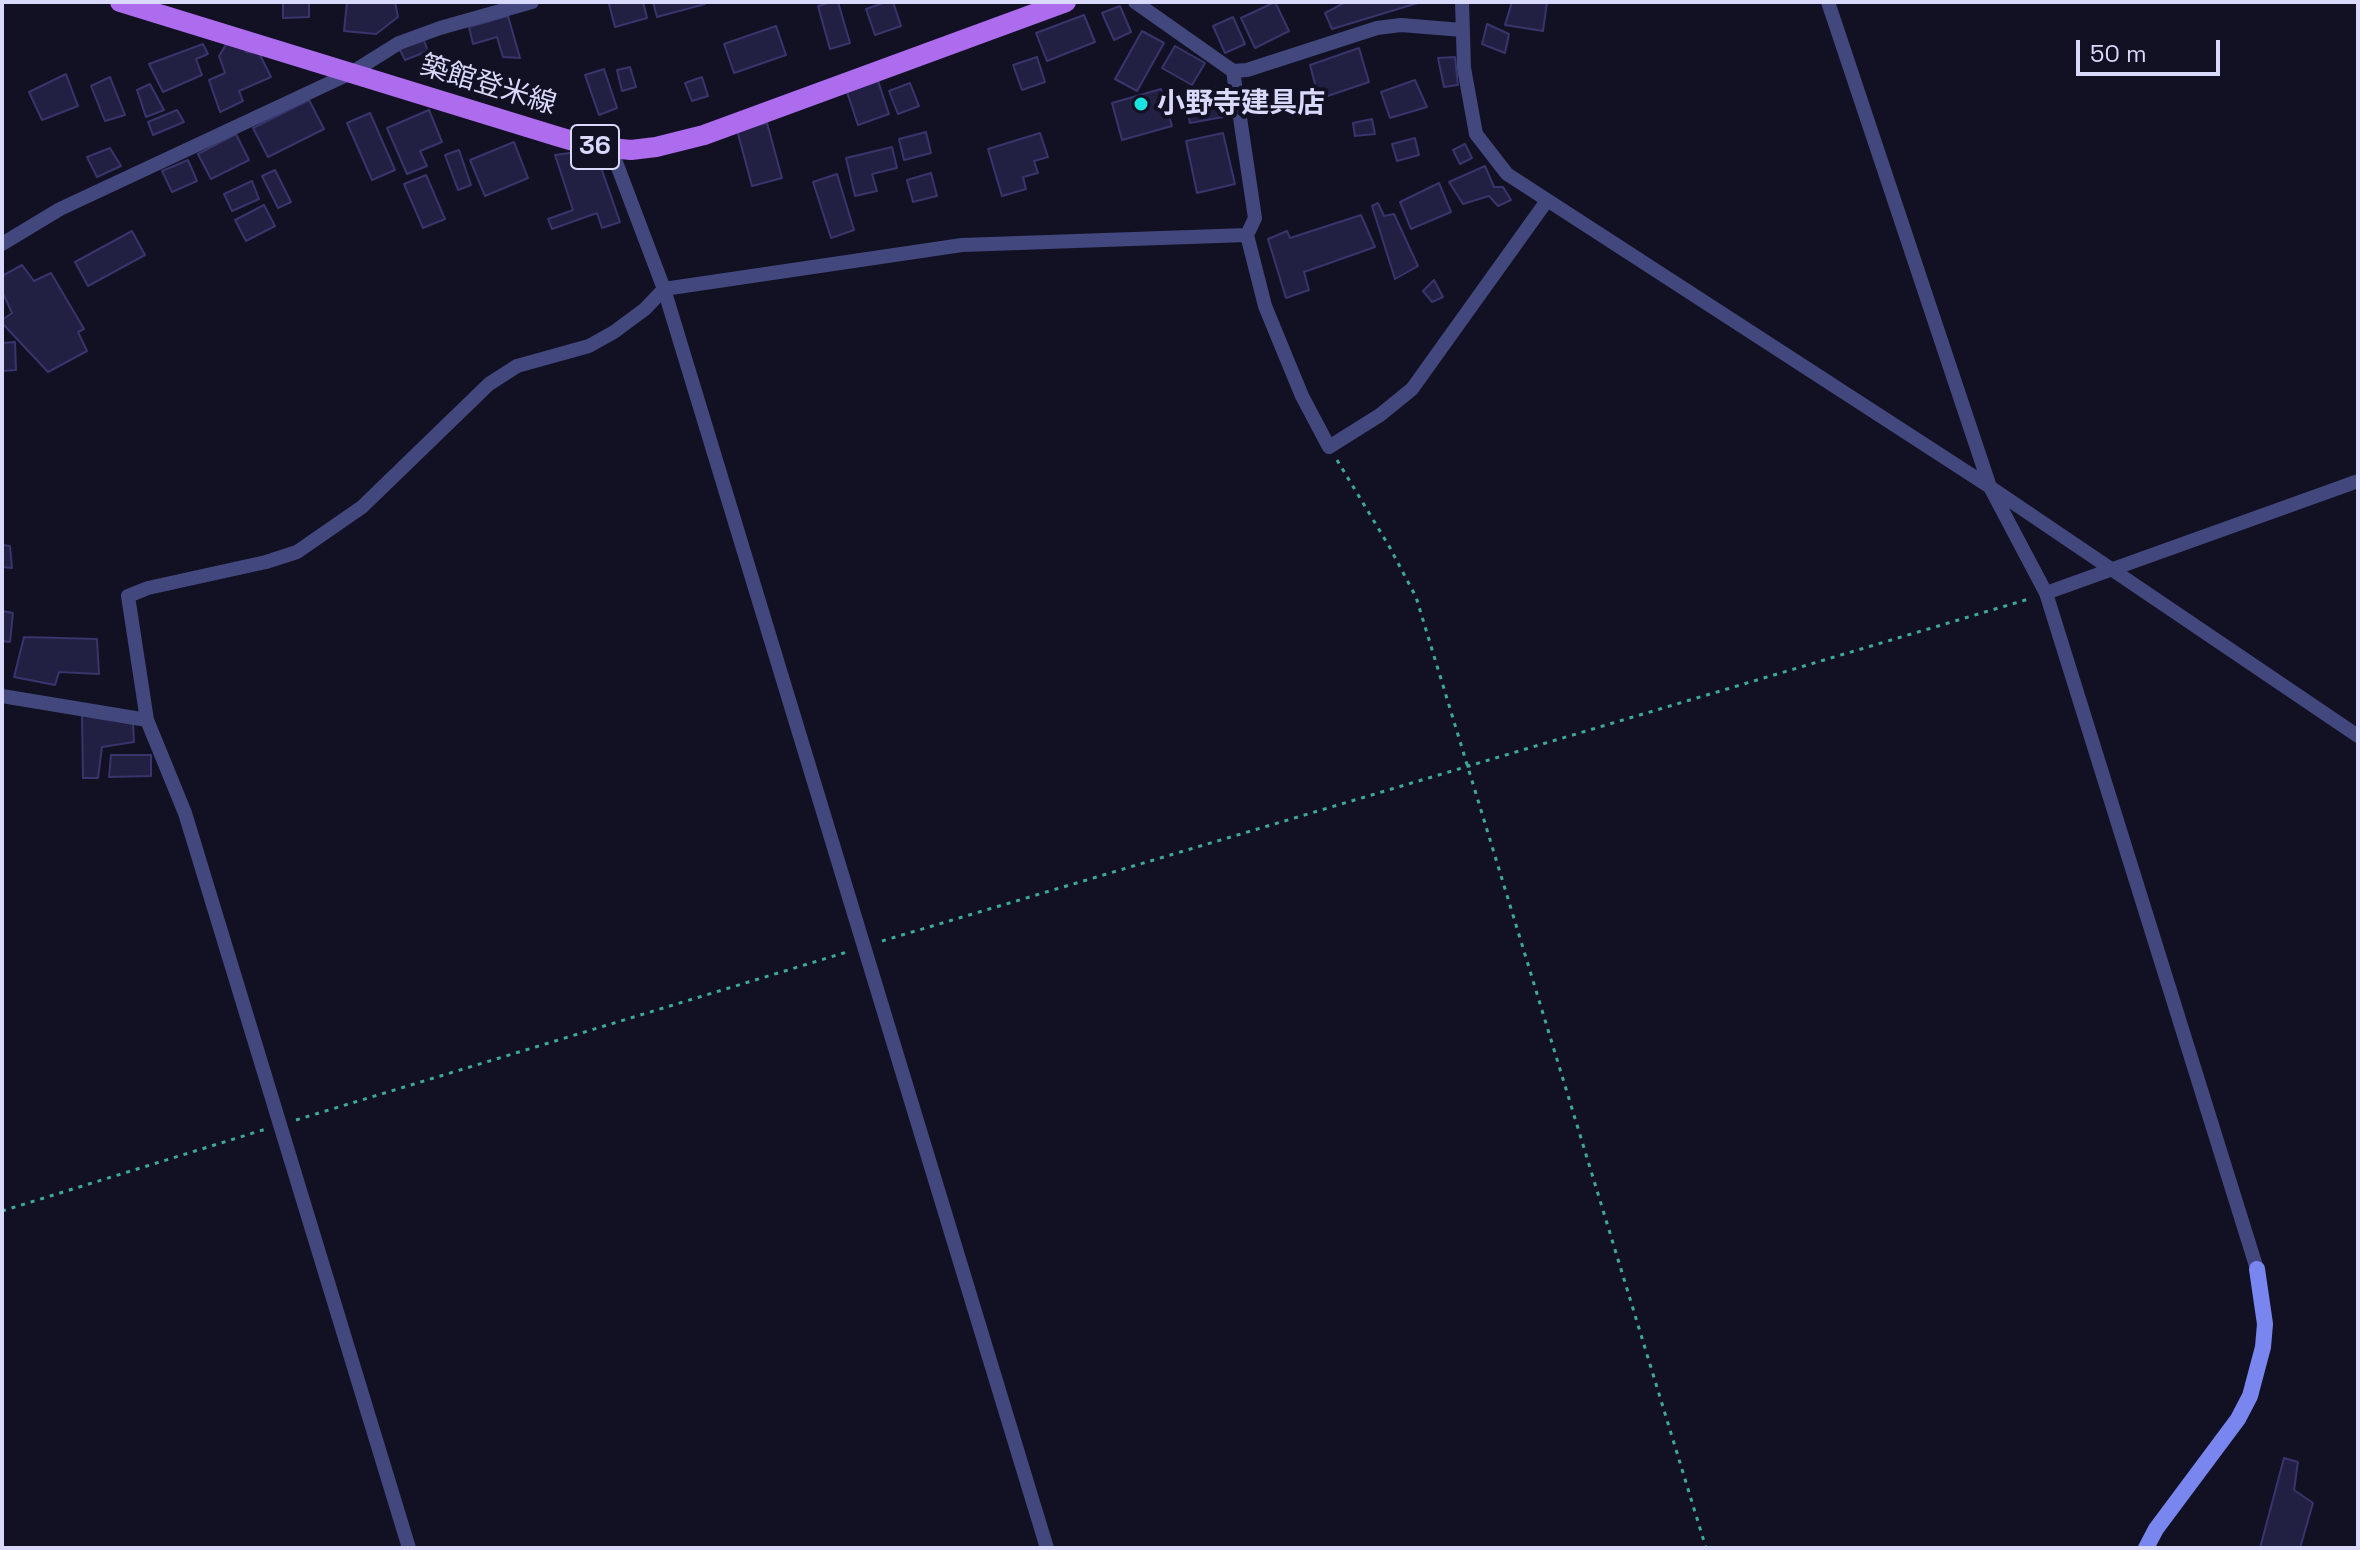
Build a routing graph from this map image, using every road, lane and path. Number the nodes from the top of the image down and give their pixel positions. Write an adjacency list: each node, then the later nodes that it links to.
1 (120, 2): 9 (main road, 築館登米線 / 36)
2 (532, 2): 9 (street)
3 (1066, 2): 10 (main road, 築館登米線 / 36)
4 (1135, 2): 8 (street)
5 (1462, 2): 7 (street)
6 (1828, 2): 17 (street)
7 (1462, 30): 8 (street); 11 (street)
8 (1233, 71): 12 (street)
9 (351, 73): 10 (main road, 築館登米線 / 36); 13 (street)
10 (611, 149): 14 (street)
11 (1546, 202): 15 (street); 17 (street)
12 (1247, 235): 14 (street); 15 (street)
13 (2, 244)
14 (664, 289): 21 (street); 24 (street)
15 (1329, 447): 23 (path)
16 (2358, 481): 18 (street)
17 (1990, 487): 18 (street); 19 (street)
18 (2114, 569): 19 (street); 22 (street)
19 (2046, 593): 23 (path); 27 (street)
20 (2, 696): 21 (street)
21 (147, 720): 25 (street)
22 (2358, 736)
23 (1467, 768): 24 (path); 30 (path)
24 (864, 947): 25 (path); 29 (street)
25 (282, 1124): 26 (path); 28 (street)
26 (2, 1211)
27 (2257, 1269): 31 (street)
28 (409, 1548)
29 (1047, 1548)
30 (1706, 1548)
31 (2146, 1548)

